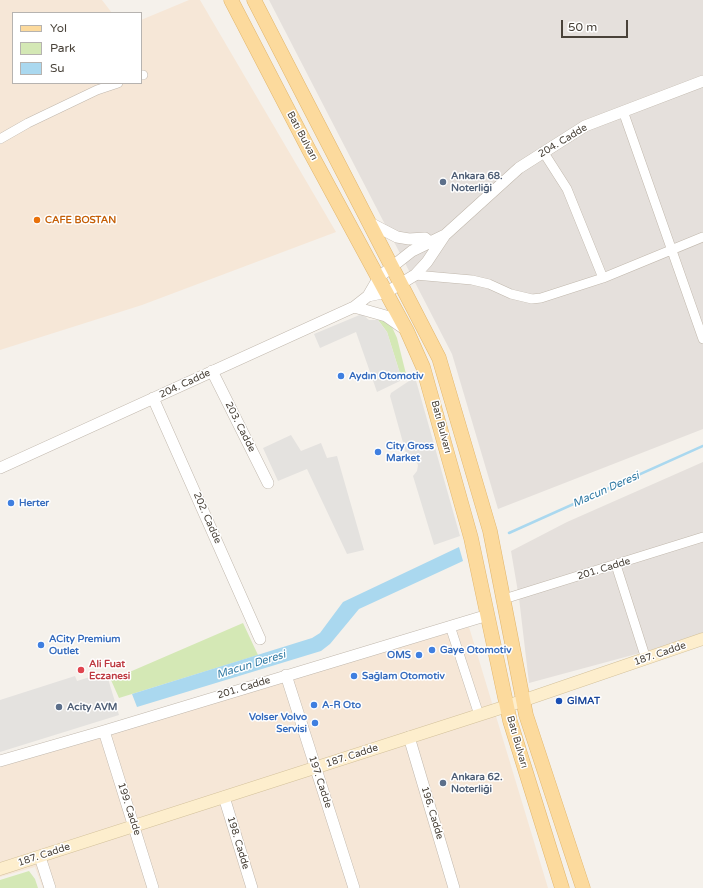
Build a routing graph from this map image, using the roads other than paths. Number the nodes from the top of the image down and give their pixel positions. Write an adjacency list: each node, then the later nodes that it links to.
1 (231, 0): 15 (main road, Batı Bulvarı)
2 (254, 0): 8 (main road, Batı Bulvarı)
3 (703, 81): 5 (street, 204. Cadde)
4 (115, 84): 6 (street)
5 (623, 111): 7 (street, 204. Cadde); 12 (street)
6 (0, 139)
7 (544, 152): 9 (street, 204. Cadde); 16 (street)
8 (370, 223): 11 (street); 13 (main road, Batı Bulvarı)
9 (445, 235): 11 (street, 204. Cadde); 14 (street, 204. Cadde)
10 (703, 237): 12 (street)
11 (430, 242): 13 (street, 204. Cadde)
12 (671, 249): 16 (street); 22 (street)
13 (393, 266): 15 (street, 204. Cadde); 17 (main road, Batı Bulvarı)
14 (415, 275): 16 (street); 17 (street, 204. Cadde)
15 (379, 278): 18 (main road, Batı Bulvarı); 19 (street, 204. Cadde)
16 (603, 278)
17 (402, 283): 18 (street, 204. Cadde); 29 (main road, Batı Bulvarı)
18 (387, 292): 19 (street, 204. Cadde); 21 (main road, Batı Bulvarı)
19 (368, 296): 20 (street, 204. Cadde)
20 (354, 307): 21 (street); 23 (street, 204. Cadde)
21 (407, 331): 30 (main road, Batı Bulvarı)
22 (702, 336)
23 (212, 371): 24 (street, 204. Cadde); 26 (street, 203. Cadde)
24 (154, 398): 25 (street, 204. Cadde); 32 (street, 202. Cadde)
25 (0, 468)
26 (268, 483)
27 (703, 537): 28 (street, 201. Cadde)
28 (616, 565): 29 (street, 201. Cadde); 34 (street)
29 (504, 599): 36 (main road, Batı Bulvarı)
30 (488, 615): 31 (street, 201. Cadde); 37 (main road, Batı Bulvarı)
31 (450, 626): 35 (street, 201. Cadde); 38 (street)
32 (260, 639)
33 (703, 639): 34 (main road, 187. Cadde)
34 (646, 658): 36 (main road, 187. Cadde)
35 (286, 675): 39 (street, 201. Cadde); 42 (street, 197. Cadde)
36 (523, 700): 37 (main road, 187. Cadde); 53 (main road, Batı Bulvarı)
37 (507, 706): 38 (main road, 187. Cadde); 52 (main road, Batı Bulvarı)
38 (479, 715): 40 (main road, 187. Cadde)
39 (104, 731): 41 (street, 201. Cadde); 44 (street, 199. Cadde)
40 (409, 737): 42 (main road, 187. Cadde); 51 (street, 196. Cadde)
41 (0, 761)
42 (315, 768): 43 (main road, 187. Cadde); 50 (street, 197. Cadde)
43 (224, 797): 44 (main road, 187. Cadde); 49 (street, 198. Cadde)
44 (135, 826): 45 (main road, 187. Cadde); 48 (street, 199. Cadde)
45 (40, 857): 46 (main road, 187. Cadde); 47 (street)
46 (0, 869)
47 (50, 888)
48 (153, 888)
49 (252, 888)
50 (354, 888)
51 (454, 888)
52 (562, 888)
53 (583, 888)

